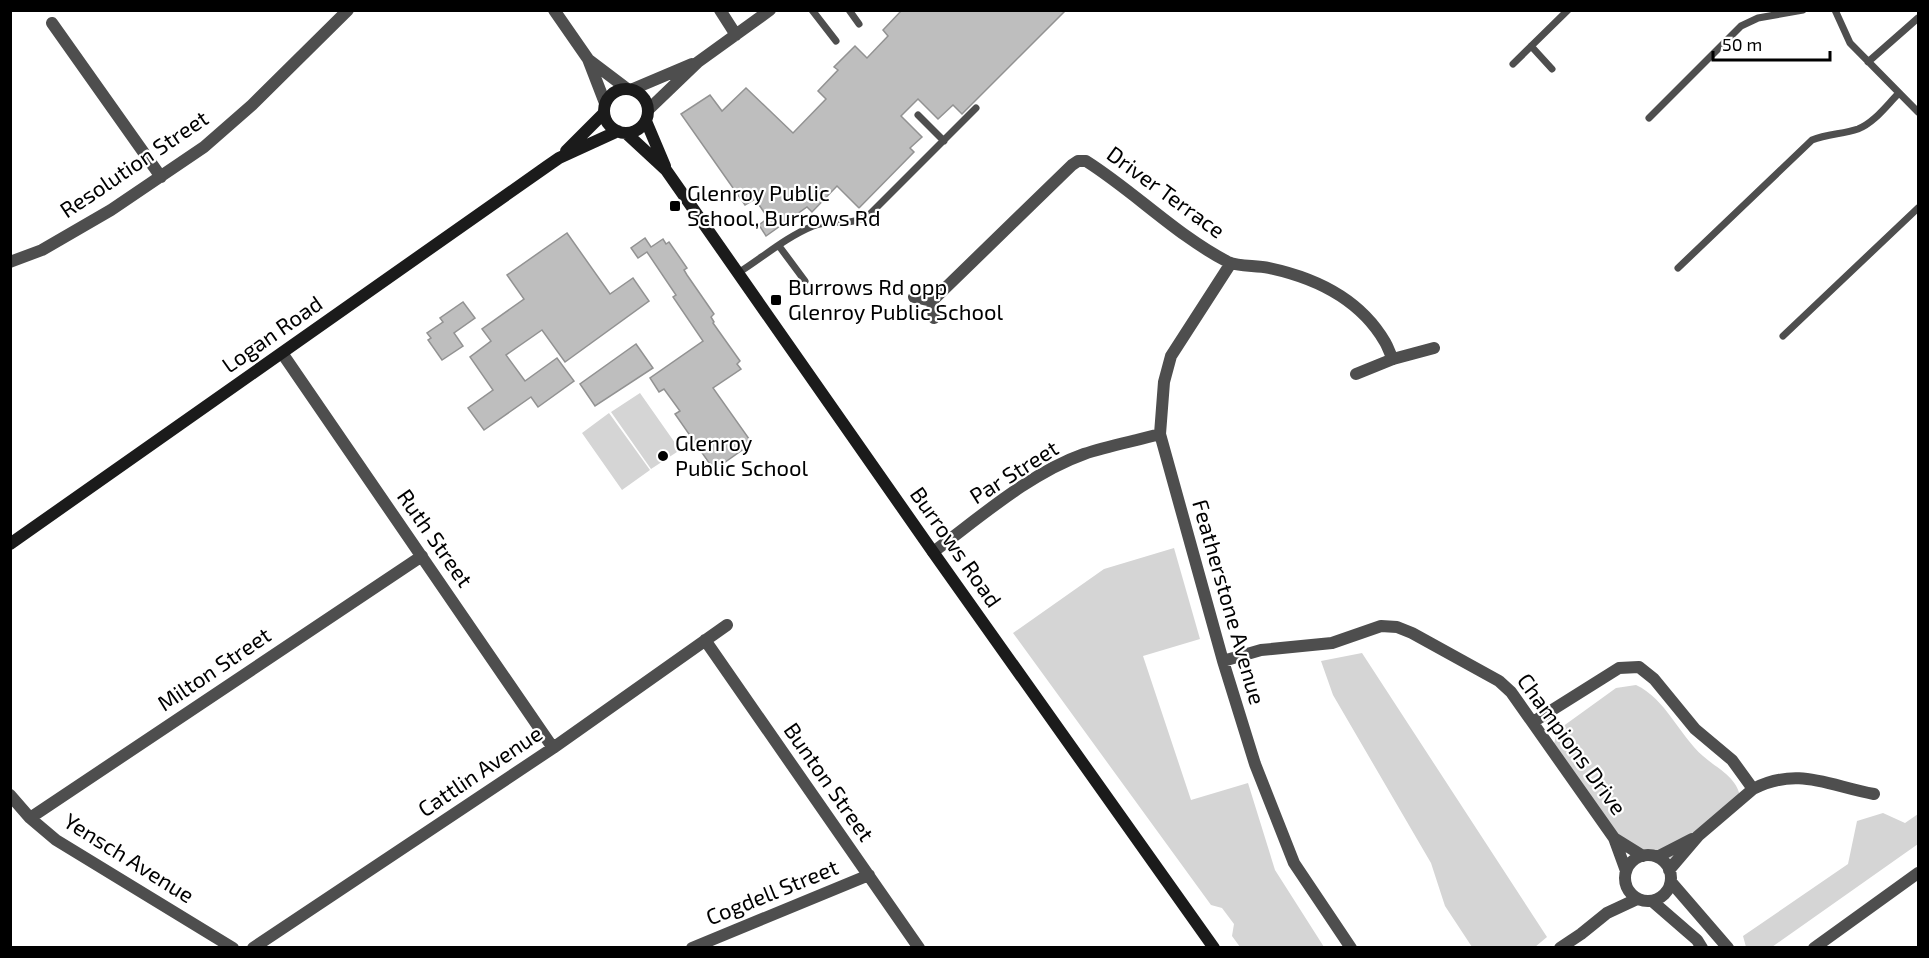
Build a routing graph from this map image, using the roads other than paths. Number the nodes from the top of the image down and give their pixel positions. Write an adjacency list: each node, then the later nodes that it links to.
1 (348, 10): 33 (street, Resolution Street)
2 (554, 10): 16 (street)
3 (720, 10): 13 (street)
4 (770, 10): 13 (street)
5 (812, 10): 14 (lane)
6 (849, 10): 12 (lane)
7 (1568, 10): 15 (lane)
8 (1803, 10): 28 (lane)
9 (1835, 10): 18 (lane)
10 (1918, 18): 18 (lane)
11 (52, 23): 33 (street)
12 (859, 24)
13 (736, 35): 17 (street)
14 (836, 40)
15 (1531, 46): 19 (lane); 20 (lane)
16 (588, 59): 21 (street); 23 (street)
17 (698, 62): 21 (street); 26 (street)
18 (1868, 62): 22 (lane)
19 (1513, 64)
20 (1552, 69)
21 (629, 89): 23 (main road); 26 (main road)
22 (1898, 94): 25 (lane); 38 (lane)
23 (605, 108): 29 (main road); 31 (main road, Logan Road)
24 (976, 108): 30 (lane)
25 (1918, 112)
26 (647, 115): 29 (main road); 32 (main road, Burrows Road)
27 (918, 115): 30 (lane)
28 (1649, 118)
29 (622, 132): 31 (main road, Logan Road); 32 (main road, Burrows Road)
30 (944, 141): 35 (lane)
31 (559, 158): 46 (main road, Logan Road)
32 (666, 170): 39 (main road, Burrows Road)
33 (161, 177): 36 (street, Resolution Street)
34 (1918, 208): 44 (lane)
35 (779, 246): 39 (lane); 40 (lane)
36 (10, 262)
37 (1231, 263): 42 (street, Driver Terrace); 47 (street, Driver Terrace); 49 (street, Featherstone Avenue)
38 (1678, 268)
39 (738, 273): 51 (main road, Burrows Road)
40 (805, 281)
41 (914, 297): 42 (street)
42 (932, 301): 43 (street)
43 (934, 318)
44 (1783, 336)
45 (1434, 348): 47 (street)
46 (282, 353): 50 (main road, Logan Road); 52 (street, Ruth Street)
47 (1393, 359): 48 (street)
48 (1356, 374)
49 (1160, 434): 51 (street, Par Street); 55 (street, Featherstone Avenue)
50 (10, 544)
51 (933, 552): 77 (main road, Burrows Road)
52 (422, 556): 57 (street, Ruth Street); 61 (street, Milton Street)
53 (727, 625): 54 (street, Cattlin Avenue)
54 (705, 640): 57 (street, Cattlin Avenue); 67 (street, Bunton Street)
55 (1223, 661): 56 (street, Champions Drive); 78 (street, Featherstone Avenue)
56 (1533, 722): 58 (street); 63 (street, Champions Drive)
57 (554, 748): 74 (street, Cattlin Avenue)
58 (1753, 789): 59 (street); 62 (street)
59 (1874, 794)
60 (10, 795): 61 (street, Yensch Avenue)
61 (30, 818): 73 (street, Yensch Avenue)
62 (1698, 836): 65 (street); 68 (street)
63 (1614, 838): 64 (street, Champions Drive); 69 (street, Champions Drive)
64 (1643, 856): 65 (street); 69 (street)
65 (1657, 857): 68 (street)
66 (1918, 873): 82 (street)
67 (869, 875): 75 (street, Cogdell Street); 76 (street, Bunton Street)
68 (1670, 876): 71 (street); 81 (street)
69 (1626, 877): 70 (street); 72 (street)
70 (1637, 898): 71 (street); 72 (street)
71 (1652, 901): 80 (street)
72 (1607, 913): 79 (street)
73 (233, 948)
74 (253, 948)
75 (692, 948)
76 (919, 948)
77 (1214, 948)
78 (1351, 948)
79 (1560, 948)
80 (1702, 948)
81 (1728, 948)
82 (1814, 948)

